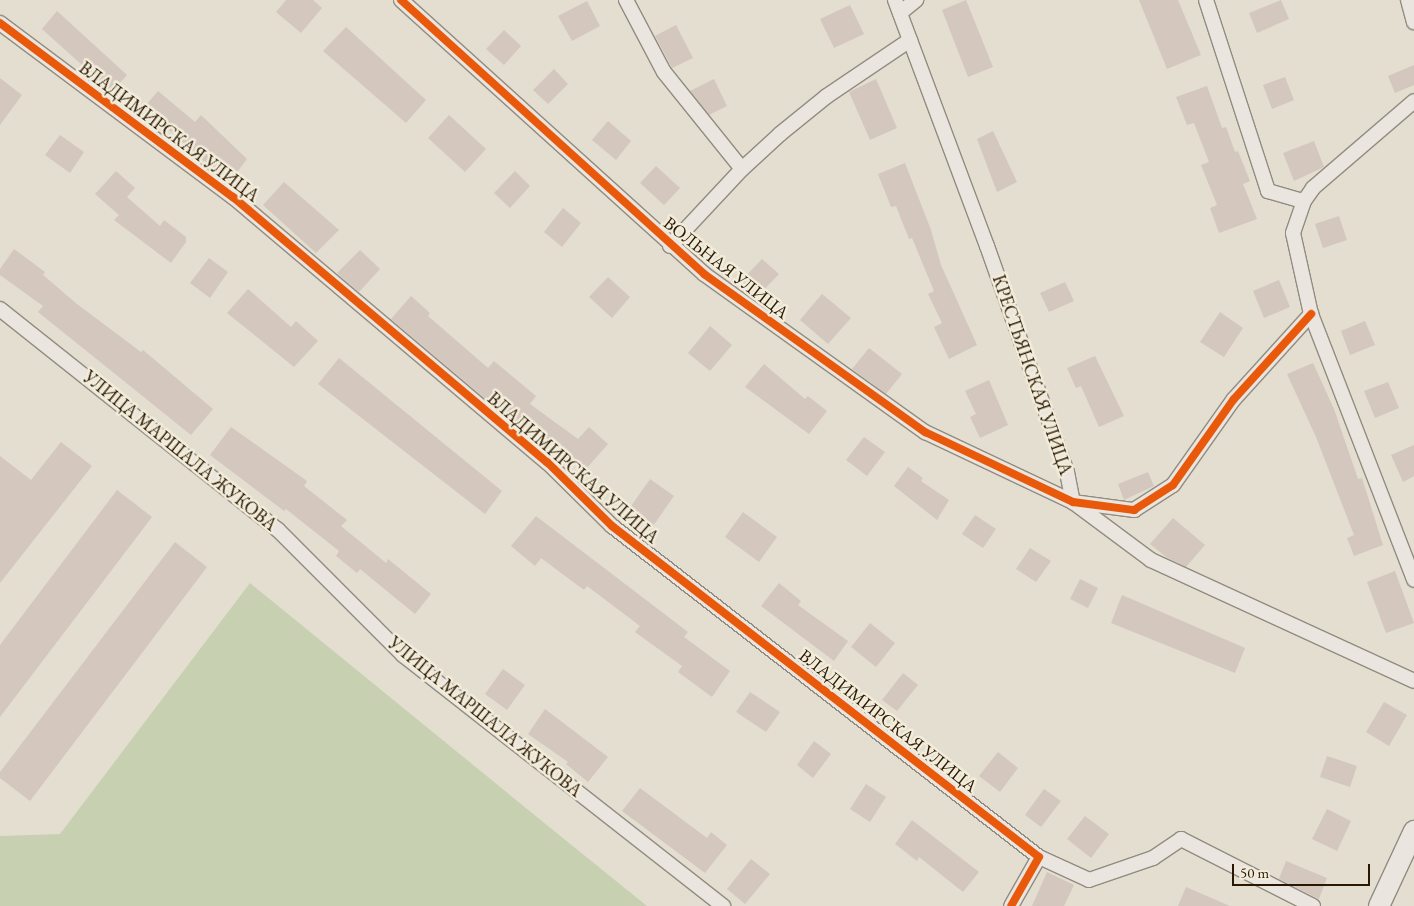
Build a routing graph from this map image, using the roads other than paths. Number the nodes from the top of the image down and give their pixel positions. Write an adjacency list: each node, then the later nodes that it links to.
1 (401, 0): 13 (street, ВОЛЬНАЯ УЛИЦА)
2 (626, 0): 11 (street)
3 (916, 0): 6 (street)
4 (1206, 0): 12 (street)
5 (1408, 0): 7 (street)
6 (897, 6): 9 (street, КРЕСТЬЯНСКАЯ УЛИЦА)
7 (1414, 20)
8 (0, 23): 20 (street, ВЛАДИМИРСКАЯ УЛИЦА)
9 (910, 40): 11 (street); 16 (street, КРЕСТЬЯНСКАЯ УЛИЦА)
10 (1414, 101): 12 (street)
11 (742, 169): 13 (street)
12 (1304, 201): 15 (street)
13 (670, 246): 16 (street, ВОЛЬНАЯ УЛИЦА)
14 (0, 309): 21 (street, УЛИЦА МАРШАЛА ЖУКОВА)
15 (1311, 314): 16 (street); 17 (street)
16 (1074, 502): 18 (street)
17 (1414, 580)
18 (1414, 681)
19 (1414, 831): 24 (street)
20 (1039, 857): 22 (street); 23 (street, ВЛАДИМИРСКАЯ УЛИЦА)
21 (723, 906)
22 (1011, 906)
23 (1313, 906)
24 (1379, 906)

